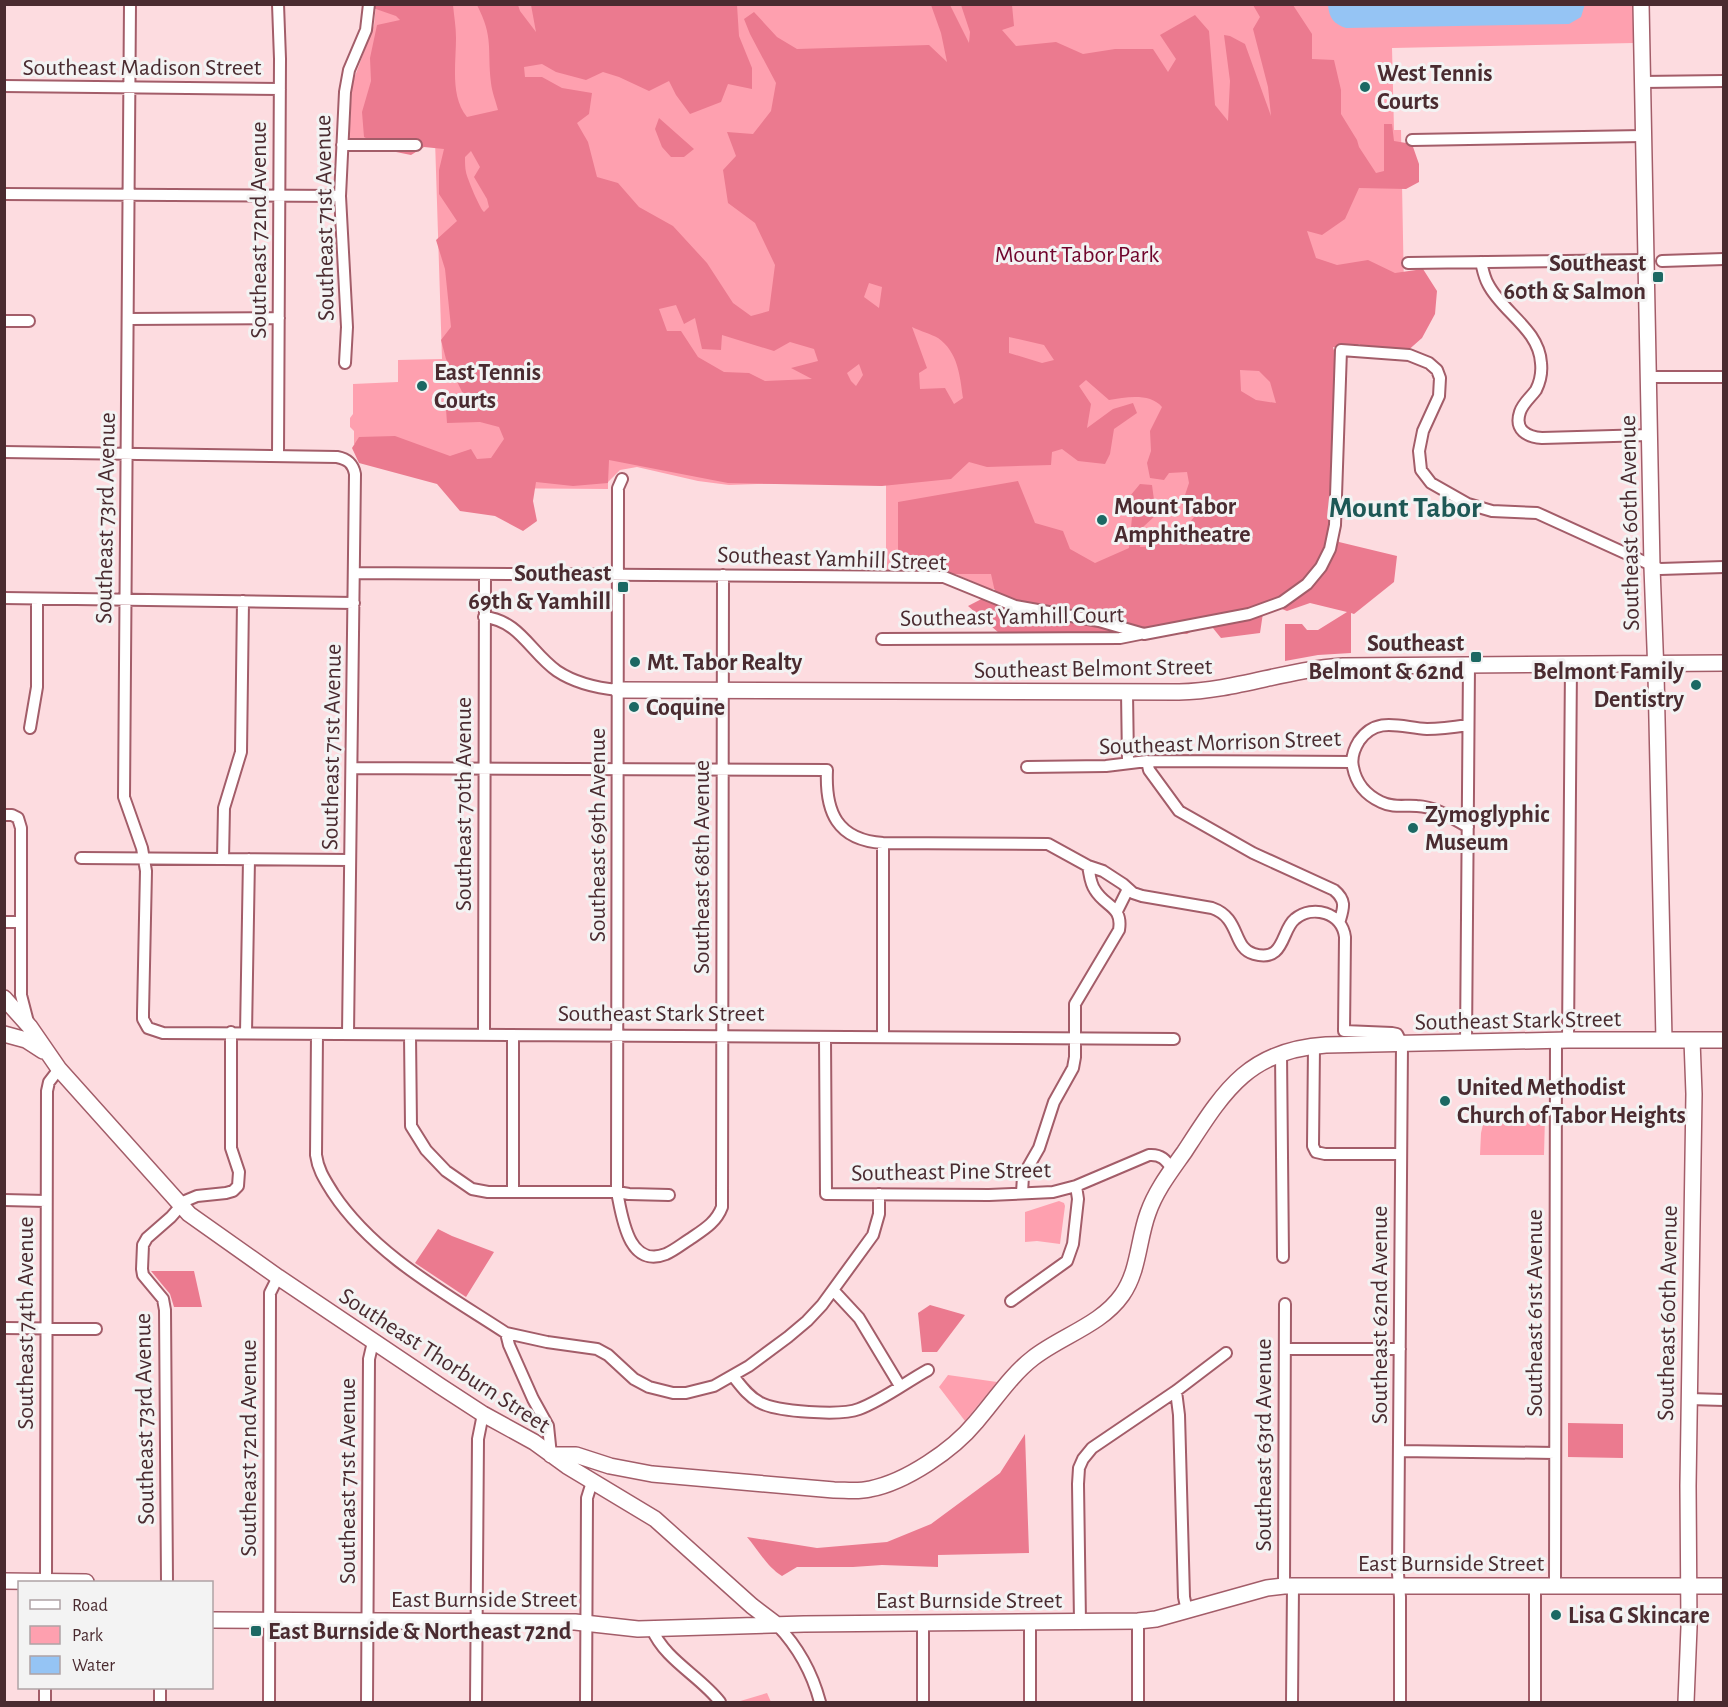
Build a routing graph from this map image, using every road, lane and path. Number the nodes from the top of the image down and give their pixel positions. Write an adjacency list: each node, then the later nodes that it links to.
1 (130, 4): 8 (street, Southeast 73rd Avenue)
2 (278, 4): 9 (street, Southeast 72nd Avenue)
3 (369, 4): 12 (street, Southeast 71st Avenue)
4 (1641, 4): 6 (main road, Southeast 60th Avenue)
5 (1724, 81): 6 (street)
6 (1642, 82): 10 (main road, Southeast 60th Avenue)
7 (4, 86): 8 (street, Southeast Madison Street)
8 (130, 87): 9 (street, Southeast Madison Street); 15 (street, Southeast 73rd Avenue)
9 (280, 89): 16 (street, Southeast 72nd Avenue)
10 (1643, 136): 11 (street); 19 (main road, Southeast 60th Avenue)
11 (1412, 140)
12 (342, 145): 13 (street); 17 (street, Southeast 71st Avenue)
13 (416, 145)
14 (4, 194): 15 (street)
15 (129, 195): 16 (street); 24 (street, Southeast 73rd Avenue)
16 (279, 195): 17 (street); 23 (street, Southeast 72nd Avenue)
17 (340, 196): 27 (street, Southeast 71st Avenue)
18 (1724, 259): 20 (street)
19 (1646, 260): 21 (street); 29 (main road, Southeast 60th Avenue)
20 (1662, 261)
21 (1481, 262): 22 (street); 30 (street)
22 (1408, 263)
23 (279, 318): 24 (street); 33 (street, Southeast 72nd Avenue)
24 (129, 319): 32 (street, Southeast 73rd Avenue)
25 (4, 321): 26 (street)
26 (30, 321)
27 (345, 363)
28 (1724, 377): 29 (street)
29 (1648, 378): 30 (main road, Southeast 60th Avenue)
30 (1649, 435): 35 (main road, Southeast 60th Avenue)
31 (4, 452): 32 (street)
32 (128, 454): 33 (street); 43 (street, Southeast 73rd Avenue)
33 (278, 456): 37 (street, Southeast 71st Avenue)
34 (622, 480): 39 (street, Southeast 69th Avenue)
35 (1652, 567): 36 (street, Southeast Yamhill Street); 47 (street, Southeast Yamhill Street); 51 (main road, Southeast 60th Avenue)
36 (1724, 567)
37 (355, 573): 38 (street, Southeast Yamhill Street); 45 (street, Southeast 71st Avenue)
38 (485, 574): 39 (street, Southeast Yamhill Street); 46 (street, Southeast 70th Avenue)
39 (618, 575): 40 (street, Southeast Yamhill Street); 53 (street, Southeast 69th Avenue)
40 (723, 575): 47 (street, Southeast Yamhill Street); 54 (street, Southeast 68th Avenue)
41 (4, 598): 42 (street)
42 (37, 598): 43 (street); 57 (street)
43 (125, 600): 44 (street); 70 (street, Southeast 73rd Avenue)
44 (243, 601): 45 (street); 71 (street)
45 (354, 603): 62 (street, Southeast 71st Avenue)
46 (484, 617): 53 (street, Southeast Belmont Street); 63 (street, Southeast 70th Avenue)
47 (1144, 634): 48 (street, Southeast Yamhill Court)
48 (882, 639)
49 (1724, 663): 51 (main road, Southeast Belmont Street)
50 (1571, 664): 51 (main road, Southeast Belmont Street); 52 (main road, Southeast Belmont Street); 100 (street, Southeast 61st Avenue)
51 (1655, 664): 97 (main road, Southeast 60th Avenue)
52 (1468, 665): 55 (main road, Southeast Belmont Street); 56 (street)
53 (618, 690): 54 (main road, Southeast Belmont Street); 65 (street, Southeast 69th Avenue)
54 (723, 691): 55 (main road, Southeast Belmont Street); 64 (street, Southeast 68th Avenue)
55 (1127, 692): 59 (street)
56 (1468, 725): 60 (street, Southeast Morrison Street); 67 (street)
57 (30, 728)
58 (1147, 761): 59 (street, Southeast Morrison Street); 60 (street, Southeast Morrison Street); 77 (street)
59 (1128, 762): 61 (street, Southeast Morrison Street)
60 (1352, 762): 67 (street)
61 (1027, 767)
62 (352, 768): 63 (street); 73 (street, Southeast 71st Avenue)
63 (483, 768): 65 (street); 89 (street, Southeast 70th Avenue)
64 (722, 769): 65 (street); 68 (street); 92 (street, Southeast 68th Avenue)
65 (619, 770): 91 (street, Southeast 69th Avenue)
66 (4, 815): 79 (street)
67 (1468, 827): 101 (street)
68 (883, 843): 74 (street); 94 (street)
69 (81, 858): 70 (street)
70 (145, 858): 71 (street); 82 (street, Southeast 73rd Avenue)
71 (223, 859): 72 (street)
72 (249, 859): 73 (street); 84 (street)
73 (351, 860): 87 (street, Southeast 71st Avenue)
74 (1088, 866): 75 (street); 76 (street)
75 (1128, 889): 76 (street); 77 (street)
76 (1117, 911): 95 (street)
77 (1340, 920): 102 (street)
78 (4, 922): 79 (street)
79 (21, 922): 81 (street)
80 (4, 998): 81 (main road)
81 (30, 1027): 105 (main road)
82 (148, 1028): 83 (street, Southeast Stark Street)
83 (231, 1032): 84 (street, Southeast Stark Street); 118 (street)
84 (246, 1033): 86 (street, Southeast Stark Street)
85 (4, 1034): 105 (main road)
86 (317, 1034): 87 (street, Southeast Stark Street); 127 (street)
87 (348, 1034): 88 (street, Southeast Stark Street)
88 (410, 1035): 89 (street, Southeast Stark Street); 110 (street)
89 (484, 1035): 90 (street, Southeast Stark Street)
90 (513, 1035): 91 (street, Southeast Stark Street); 110 (street)
91 (617, 1036): 92 (street, Southeast Stark Street); 111 (street, Southeast 69th Avenue)
92 (722, 1036): 93 (street, Southeast Stark Street); 113 (street, Southeast 68th Avenue)
93 (825, 1037): 94 (street, Southeast Stark Street); 114 (street, Southeast Pine Street)
94 (883, 1037): 95 (street, Southeast Stark Street)
95 (1075, 1038): 96 (street, Southeast Stark Street); 112 (street)
96 (1174, 1039)
97 (1664, 1040): 98 (main road, Southeast Stark Street); 100 (main road, Southeast Stark Street)
98 (1692, 1040): 99 (main road, Southeast Stark Street); 136 (main road, Southeast 60th Avenue)
99 (1724, 1040)
100 (1562, 1041): 101 (main road, Southeast Stark Street); 140 (street, Southeast 61st Avenue)
101 (1466, 1043): 102 (main road, Southeast Stark Street)
102 (1402, 1044): 103 (main road, Southeast Stark Street); 107 (street, Southeast 62nd Avenue)
103 (1314, 1046): 104 (main road, Southeast Thorburn Street); 107 (street)
104 (1281, 1053): 108 (main road, Southeast Thorburn Street); 119 (street)
105 (48, 1055): 106 (main road, Southeast Thorburn Street)
106 (59, 1069): 117 (street, Southeast 74th Avenue); 118 (main road, Southeast Thorburn Street)
107 (1401, 1154): 130 (street, Southeast 62nd Avenue)
108 (1172, 1169): 109 (street, Southeast Pine Street); 141 (main road, Southeast Thorburn Street)
109 (1077, 1186): 112 (street, Southeast Pine Street); 122 (street)
110 (513, 1192): 111 (street)
111 (618, 1192): 113 (street, Southeast 69th Avenue); 115 (street)
112 (1022, 1193): 114 (street, Southeast Pine Street)
113 (722, 1194)
114 (879, 1194): 121 (street)
115 (669, 1195)
116 (4, 1200): 117 (street)
117 (46, 1201): 125 (street, Southeast 74th Avenue)
118 (180, 1206): 120 (main road, Southeast Thorburn Street); 144 (street, Southeast 73rd Avenue)
119 (1283, 1257)
120 (278, 1277): 128 (main road, Southeast Thorburn Street); 153 (street, Southeast 72nd Avenue)
121 (833, 1290): 133 (street); 134 (street)
122 (1011, 1301)
123 (1285, 1304): 129 (street, Southeast 63rd Avenue)
124 (4, 1328): 125 (street)
125 (45, 1329): 126 (street); 143 (street, Southeast 74th Avenue)
126 (96, 1329)
127 (506, 1333): 133 (street); 141 (street)
128 (373, 1342): 138 (main road, Southeast Thorburn Street); 154 (street, Southeast 71st Avenue)
129 (1285, 1349): 130 (street); 145 (street, Southeast 63rd Avenue)
130 (1400, 1349): 139 (street, Southeast 62nd Avenue)
131 (1226, 1353): 135 (street)
132 (928, 1370): 134 (street)
133 (733, 1376): 134 (street)
134 (900, 1386)
135 (1176, 1391): 151 (street); 158 (street)
136 (1689, 1399): 137 (street); 149 (main road, Southeast 60th Avenue)
137 (1724, 1400)
138 (483, 1414): 141 (main road, Southeast Thorburn Street); 155 (street)
139 (1399, 1451): 140 (street); 146 (street, Southeast 62nd Avenue)
140 (1555, 1453): 148 (street, Southeast 61st Avenue)
141 (551, 1455): 142 (main road)
142 (592, 1482): 156 (street); 161 (main road)
143 (46, 1581)
144 (167, 1581)
145 (1288, 1586): 146 (main road, East Burnside Street); 151 (main road, East Burnside Street); 172 (street, Southeast 63rd Avenue)
146 (1399, 1586): 147 (main road, East Burnside Street); 173 (street, Southeast 62nd Avenue)
147 (1535, 1586): 148 (main road, East Burnside Street); 174 (street)
148 (1555, 1586): 149 (main road, East Burnside Street)
149 (1689, 1586): 150 (main road, East Burnside Street); 175 (main road, Southeast 60th Avenue)
150 (1724, 1586)
151 (1187, 1611): 159 (main road, East Burnside Street)
152 (213, 1620): 153 (main road, East Burnside Street)
153 (269, 1620): 154 (main road, East Burnside Street); 163 (street, Southeast 72nd Avenue)
154 (367, 1621): 155 (main road, East Burnside Street); 164 (street, Southeast 71st Avenue)
155 (477, 1621): 156 (main road, East Burnside Street); 165 (street)
156 (587, 1622): 162 (main road, East Burnside Street); 166 (street)
157 (1030, 1622): 158 (main road, East Burnside Street); 160 (main road, East Burnside Street); 170 (street)
158 (1080, 1622): 159 (main road, East Burnside Street)
159 (1138, 1622): 171 (street)
160 (923, 1623): 161 (main road, East Burnside Street); 169 (street)
161 (777, 1625): 162 (main road, East Burnside Street); 168 (street)
162 (652, 1629): 167 (street)
163 (269, 1702)
164 (367, 1702)
165 (476, 1702)
166 (586, 1702)
167 (720, 1702)
168 (820, 1702)
169 (922, 1702)
170 (1030, 1702)
171 (1138, 1702)
172 (1292, 1702)
173 (1400, 1702)
174 (1535, 1702)
175 (1686, 1702)

